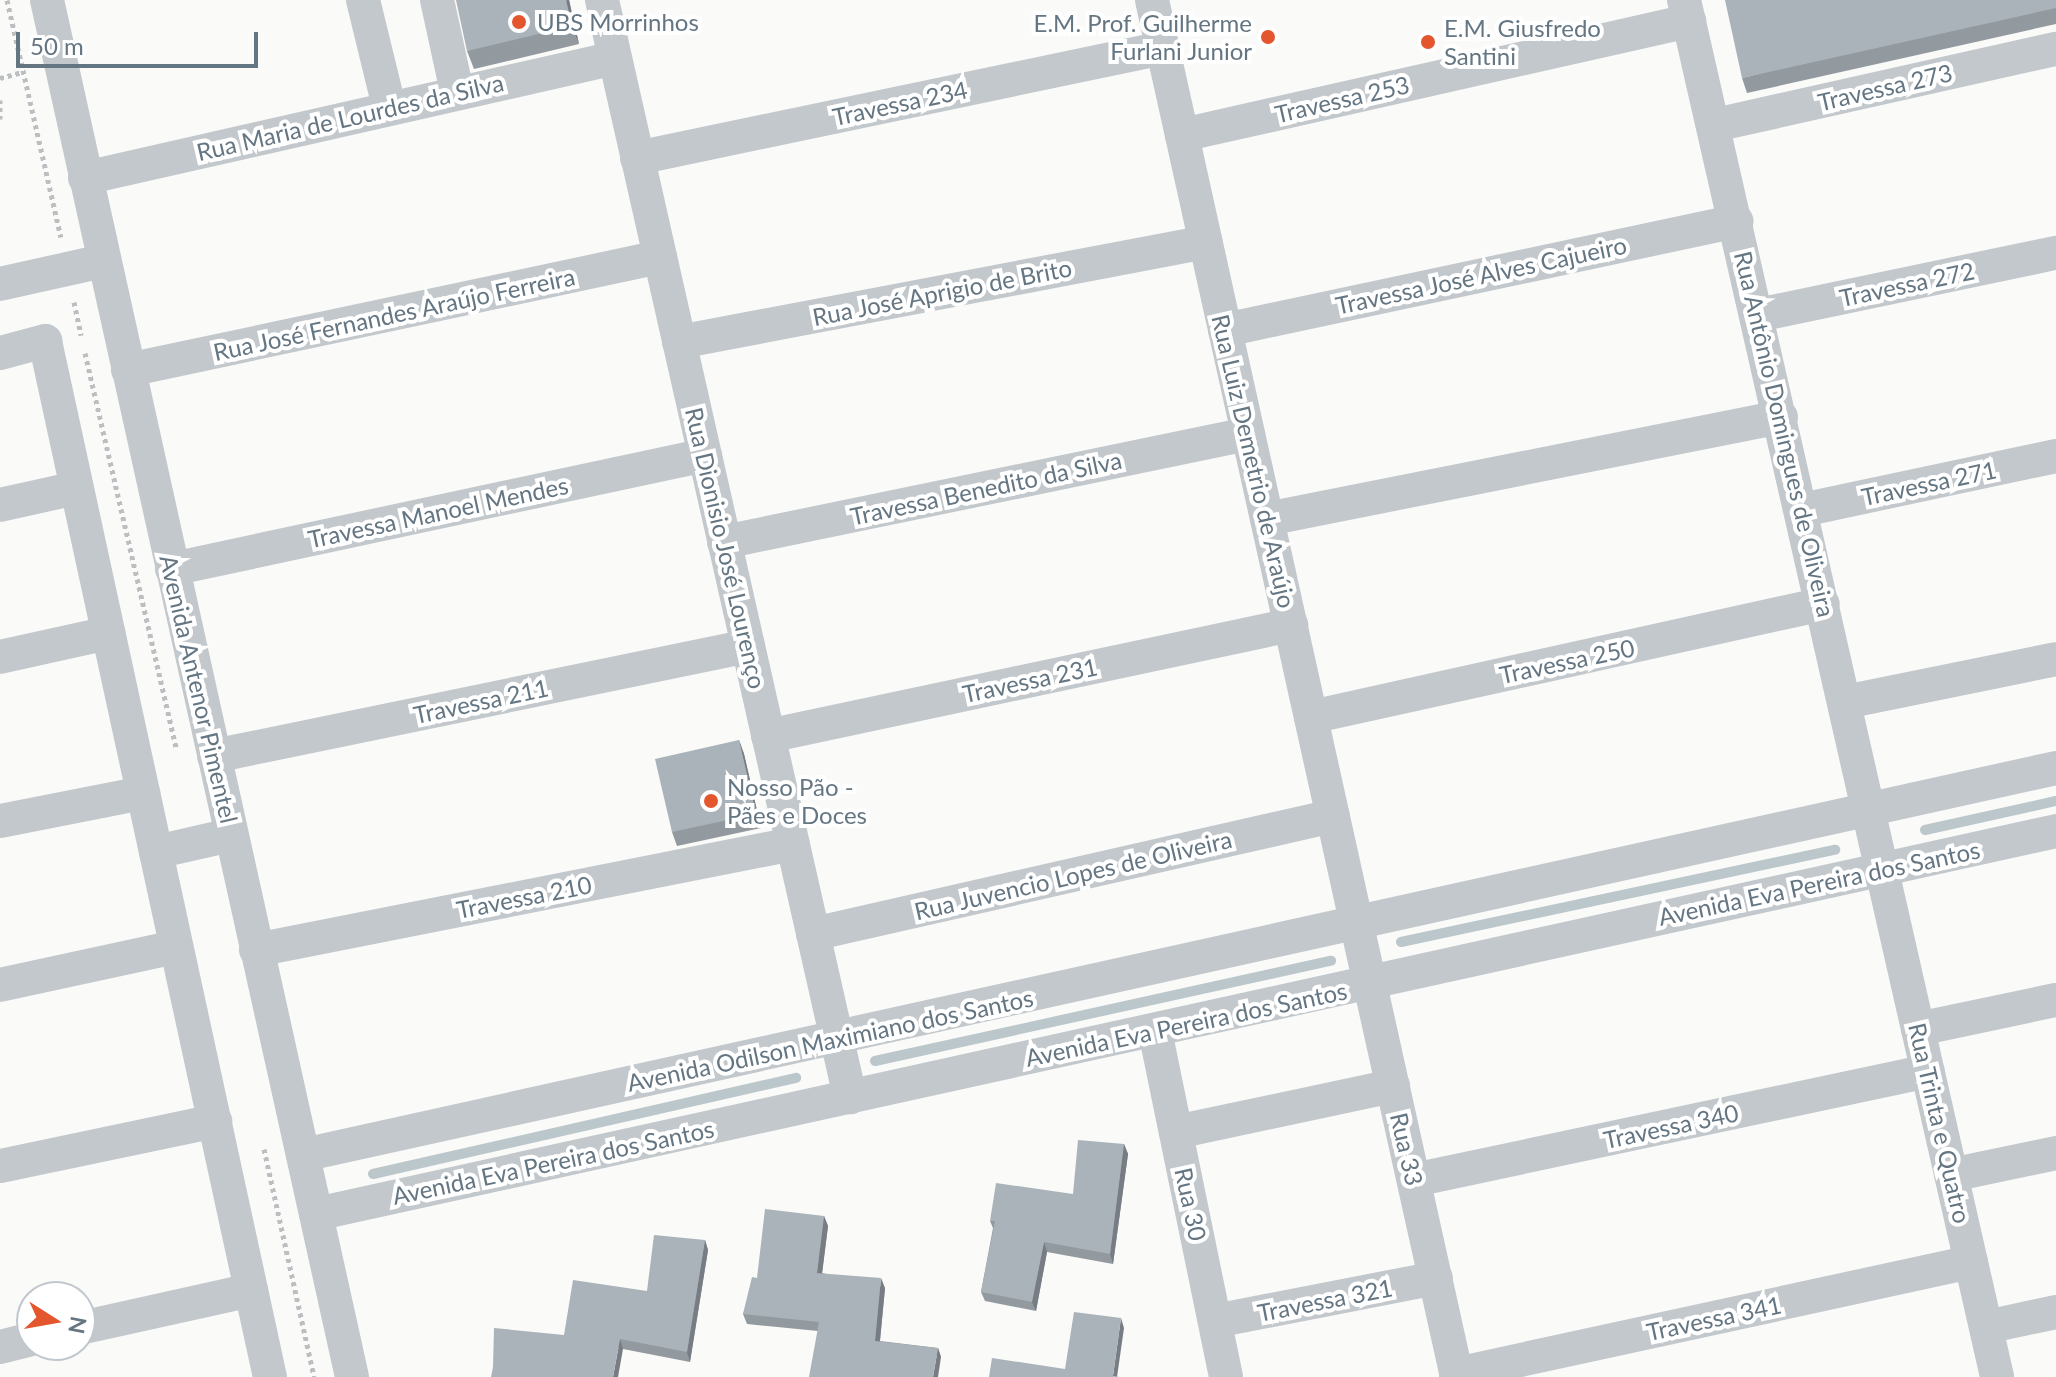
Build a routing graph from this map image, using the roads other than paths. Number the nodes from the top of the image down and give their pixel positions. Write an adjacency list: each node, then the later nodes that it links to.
1 (47, 0): 15 (street, Avenida Antenor Pimentel)
2 (363, 0): 11 (street)
3 (437, 0): 10 (street)
4 (602, 0): 9 (street, Rua Dionisio José Lourenço)
5 (1152, 0): 7 (street, Rua Luiz Demetrio de Araújo)
6 (1686, 11): 12 (street, Rua Antônio Domingues de Oliveira); 13 (street, Travessa 253)
7 (1163, 48): 13 (street, Rua Luiz Demetrio de Araújo); 14 (street, Travessa 234)
8 (2056, 49): 12 (street, Travessa 273)
9 (615, 58): 10 (street, Rua Maria de Lourdes da Silva); 14 (street, Rua Dionisio José Lourenço)
10 (457, 92): 11 (street, Rua Maria de Lourdes da Silva)
11 (389, 107): 15 (street, Rua Maria de Lourdes da Silva)
12 (1715, 125): 16 (street, Rua Antônio Domingues de Oliveira)
13 (1182, 135): 17 (street, Rua Luiz Demetrio de Araújo)
14 (637, 158): 19 (street, Rua Dionisio José Lourenço)
15 (85, 178): 20 (street, Avenida Antenor Pimentel)
16 (1737, 221): 22 (street, Rua Antônio Domingues de Oliveira); 23 (street, Travessa José Alves Cajueiro)
17 (1206, 242): 23 (street, Rua Luiz Demetrio de Araújo); 24 (street, Rua José Aprigio de Brito)
18 (2056, 253): 22 (street, Travessa 272)
19 (660, 257): 24 (street, Rua Dionisio José Lourenço); 26 (street, Rua José Fernandes Araújo Ferreira)
20 (103, 261): 21 (street); 26 (street, Avenida Antenor Pimentel)
21 (0, 284)
22 (1758, 315): 27 (street, Rua Antônio Domingues de Oliveira)
23 (1225, 330): 28 (street, Rua Luiz Demetrio de Araújo)
24 (679, 342): 29 (street, Rua Dionisio José Lourenço)
25 (0, 353): 31 (street)
26 (128, 370): 36 (street, Avenida Antenor Pimentel)
27 (1781, 417): 33 (street, Rua Antônio Domingues de Oliveira); 34 (street)
28 (1248, 434): 34 (street, Rua Luiz Demetrio de Araújo); 35 (street, Travessa Benedito da Silva)
29 (705, 455): 35 (street, Rua Dionisio José Lourenço); 36 (street, Travessa Manoel Mendes)
30 (2056, 456): 33 (street, Travessa 271)
31 (76, 488): 32 (street); 39 (street)
32 (0, 505)
33 (1802, 510): 37 (street, Rua Antônio Domingues de Oliveira)
34 (1267, 519): 38 (street, Rua Luiz Demetrio de Araújo)
35 (724, 542): 40 (street, Rua Dionisio José Lourenço)
36 (172, 569): 46 (street, Avenida Antenor Pimentel)
37 (1823, 604): 43 (street, Rua Antônio Domingues de Oliveira); 44 (street, Travessa 250)
38 (1291, 625): 44 (street, Rua Luiz Demetrio de Araújo); 45 (street, Travessa 231)
39 (108, 633): 41 (street); 48 (street)
40 (748, 646): 45 (street, Rua Dionisio José Lourenço); 46 (street, Travessa 211)
41 (0, 657)
42 (2056, 659): 43 (street)
43 (1845, 702): 49 (street, Rua Antônio Domingues de Oliveira)
44 (1311, 717): 50 (street, Rua Luiz Demetrio de Araújo)
45 (768, 736): 54 (street, Rua Dionisio José Lourenço)
46 (214, 756): 53 (street, Avenida Antenor Pimentel)
47 (2056, 768): 49 (street)
48 (143, 793): 51 (street); 55 (street)
49 (1870, 811): 56 (street, Rua Antônio Domingues de Oliveira); 57 (street)
50 (1333, 816): 57 (street, Rua Luiz Demetrio de Araújo); 58 (street, Rua Juvencio Lopes de Oliveira)
51 (0, 821)
52 (2056, 831): 56 (street, Avenida Eva Pereira dos Santos)
53 (231, 835): 55 (street); 60 (street, Avenida Antenor Pimentel)
54 (793, 844): 58 (street, Rua Dionisio José Lourenço); 60 (street, Travessa 210)
55 (156, 852): 59 (street)
56 (1883, 868): 61 (street, Avenida Eva Pereira dos Santos); 64 (street, Rua Trinta e Quatro)
57 (1356, 922): 61 (street, Rua 33); 66 (street, Avenida Odilson Maximiano dos Santos)
58 (813, 934): 66 (street, Rua Dionisio José Lourenço)
59 (176, 947): 62 (street); 70 (street)
60 (256, 950): 73 (street, Avenida Antenor Pimentel)
61 (1371, 983): 65 (street, Avenida Eva Pereira dos Santos); 68 (street, Rua 33)
62 (0, 985)
63 (2056, 1000): 64 (street)
64 (1918, 1029): 67 (street, Rua Trinta e Quatro)
65 (1155, 1031): 69 (street, Avenida Eva Pereira dos Santos); 71 (street, Rua 30)
66 (837, 1039): 69 (street, Rua Dionisio José Lourenço); 73 (street, Avenida Odilson Maximiano dos Santos)
67 (1928, 1071): 75 (street, Rua Trinta e Quatro); 76 (street, Travessa 340)
68 (1393, 1086): 71 (street); 76 (street, Rua 33)
69 (850, 1097): 77 (street, Avenida Eva Pereira dos Santos)
70 (215, 1121): 74 (street); 80 (street)
71 (1176, 1132): 82 (street, Rua 30)
72 (2056, 1153): 75 (street)
73 (303, 1155): 77 (street, Avenida Antenor Pimentel)
74 (0, 1166)
75 (1951, 1175): 78 (street, Rua Trinta e Quatro)
76 (1414, 1180): 79 (street, Rua 33)
77 (316, 1214): 87 (street, Avenida Antenor Pimentel)
78 (1971, 1262): 84 (street, Rua Trinta e Quatro); 85 (street, Travessa 341)
79 (1436, 1278): 82 (street, Travessa 321); 85 (street, Rua 33)
80 (251, 1290): 83 (street); 86 (street)
81 (2056, 1312): 84 (street)
82 (1215, 1321): 88 (street, Rua 30)
83 (96, 1324)
84 (1986, 1327): 89 (street, Rua Trinta e Quatro)
85 (1457, 1375)
86 (270, 1377)
87 (352, 1377)
88 (1226, 1377)
89 (1997, 1377)

